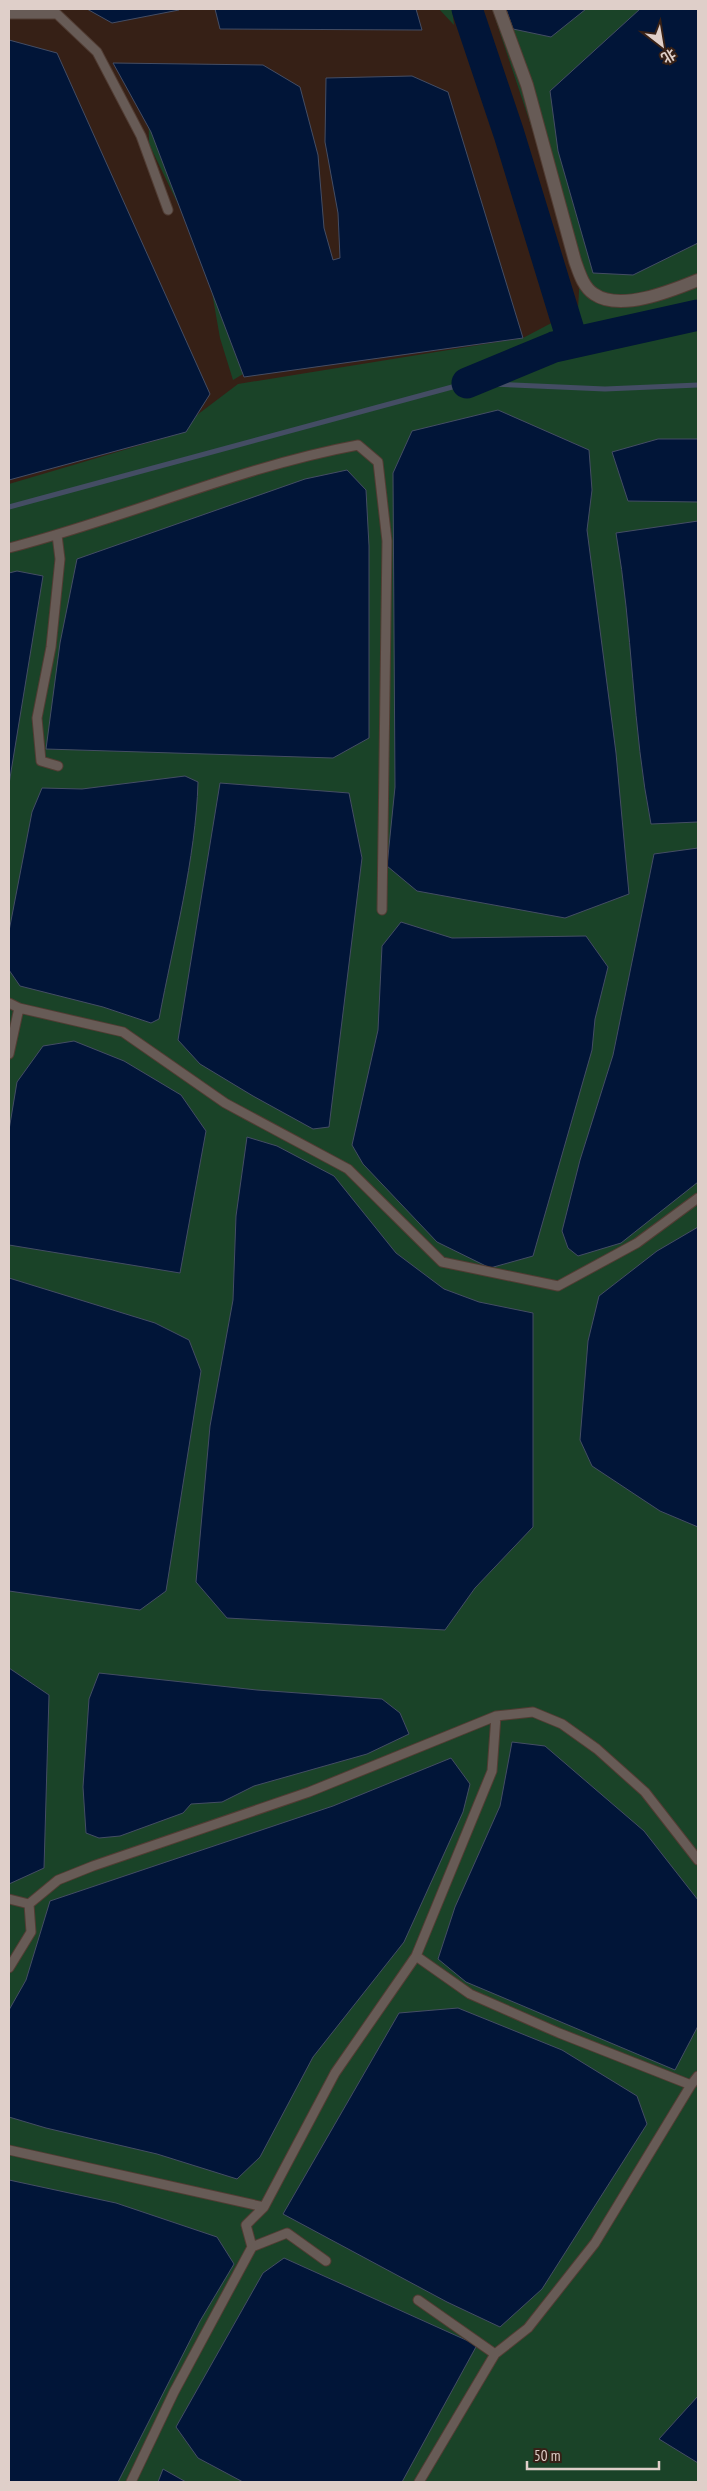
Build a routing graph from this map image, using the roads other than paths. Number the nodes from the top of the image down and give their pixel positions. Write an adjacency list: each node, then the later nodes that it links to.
1 (498, 9): 4 (street)
2 (9, 14): 3 (lane)
3 (168, 210)
4 (698, 280)
5 (57, 535): 6 (lane); 7 (lane); 8 (lane)
6 (9, 548)
7 (58, 766)
8 (382, 910)
9 (9, 1003): 10 (lane)
10 (19, 1008): 11 (lane); 12 (lane)
11 (9, 1054)
12 (698, 1198)
13 (496, 1716): 14 (lane); 16 (lane); 17 (lane)
14 (698, 1860)
15 (9, 1899): 16 (lane)
16 (29, 1904): 18 (lane)
17 (416, 1956): 20 (lane); 22 (lane)
18 (9, 1968)
19 (698, 2076): 20 (lane)
20 (691, 2085): 26 (lane)
21 (9, 2150): 22 (lane)
22 (264, 2207): 23 (lane)
23 (252, 2247): 24 (lane); 27 (lane)
24 (326, 2261)
25 (418, 2300): 26 (lane)
26 (495, 2354): 28 (lane)
27 (131, 2482)
28 (418, 2482)

